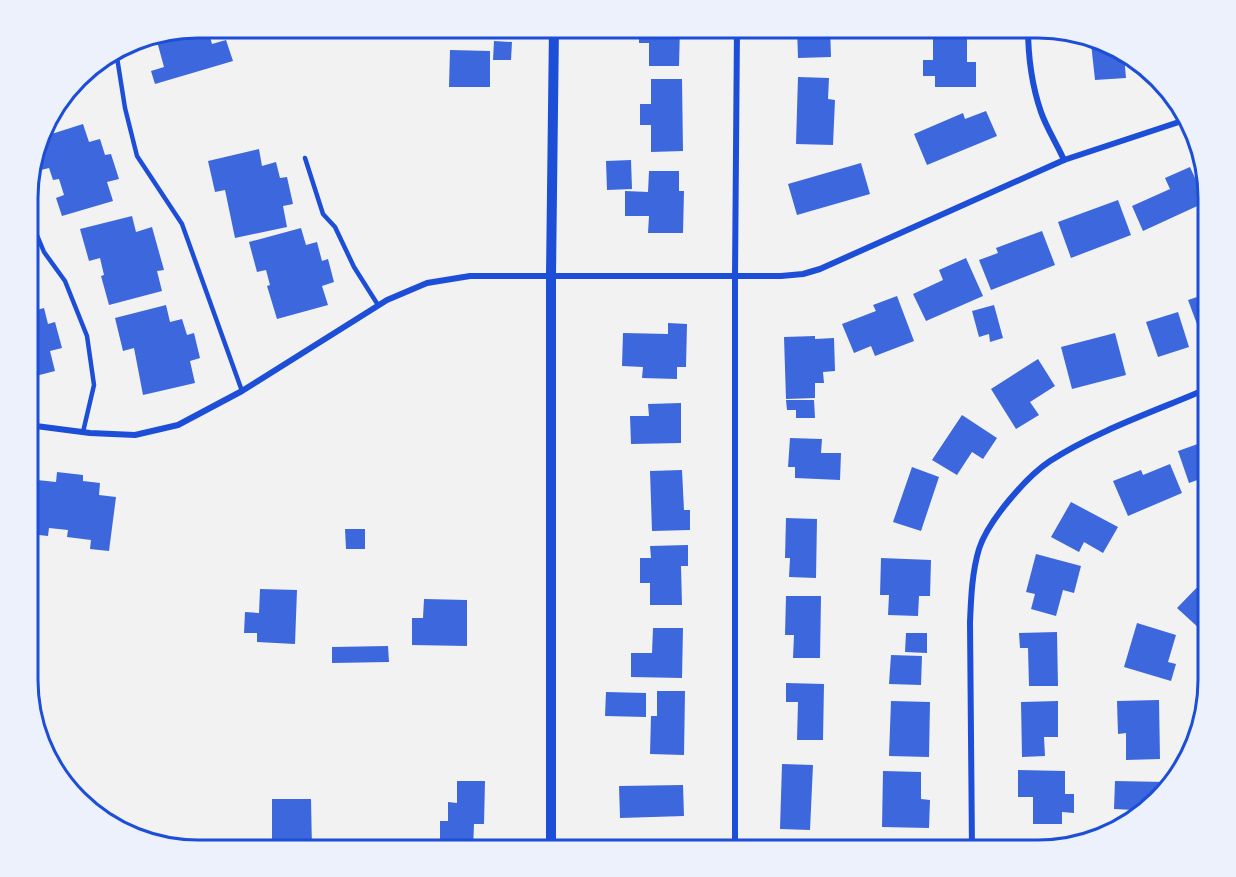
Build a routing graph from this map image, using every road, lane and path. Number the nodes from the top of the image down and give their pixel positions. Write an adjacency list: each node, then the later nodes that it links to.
1 (554, 38): 9 (street)
2 (738, 38): 10 (street)
3 (1029, 38): 7 (street)
4 (117, 59): 12 (lane)
5 (1179, 122): 7 (street)
6 (305, 158): 11 (lane)
7 (1064, 160): 10 (street)
8 (37, 236): 15 (lane)
9 (552, 275): 10 (street); 11 (street); 16 (street)
10 (735, 276): 17 (street)
11 (378, 305): 12 (street)
12 (242, 392): 15 (street)
13 (1198, 393): 18 (street)
14 (37, 425): 15 (street)
15 (83, 432)
16 (551, 839)
17 (735, 840)
18 (972, 840)

